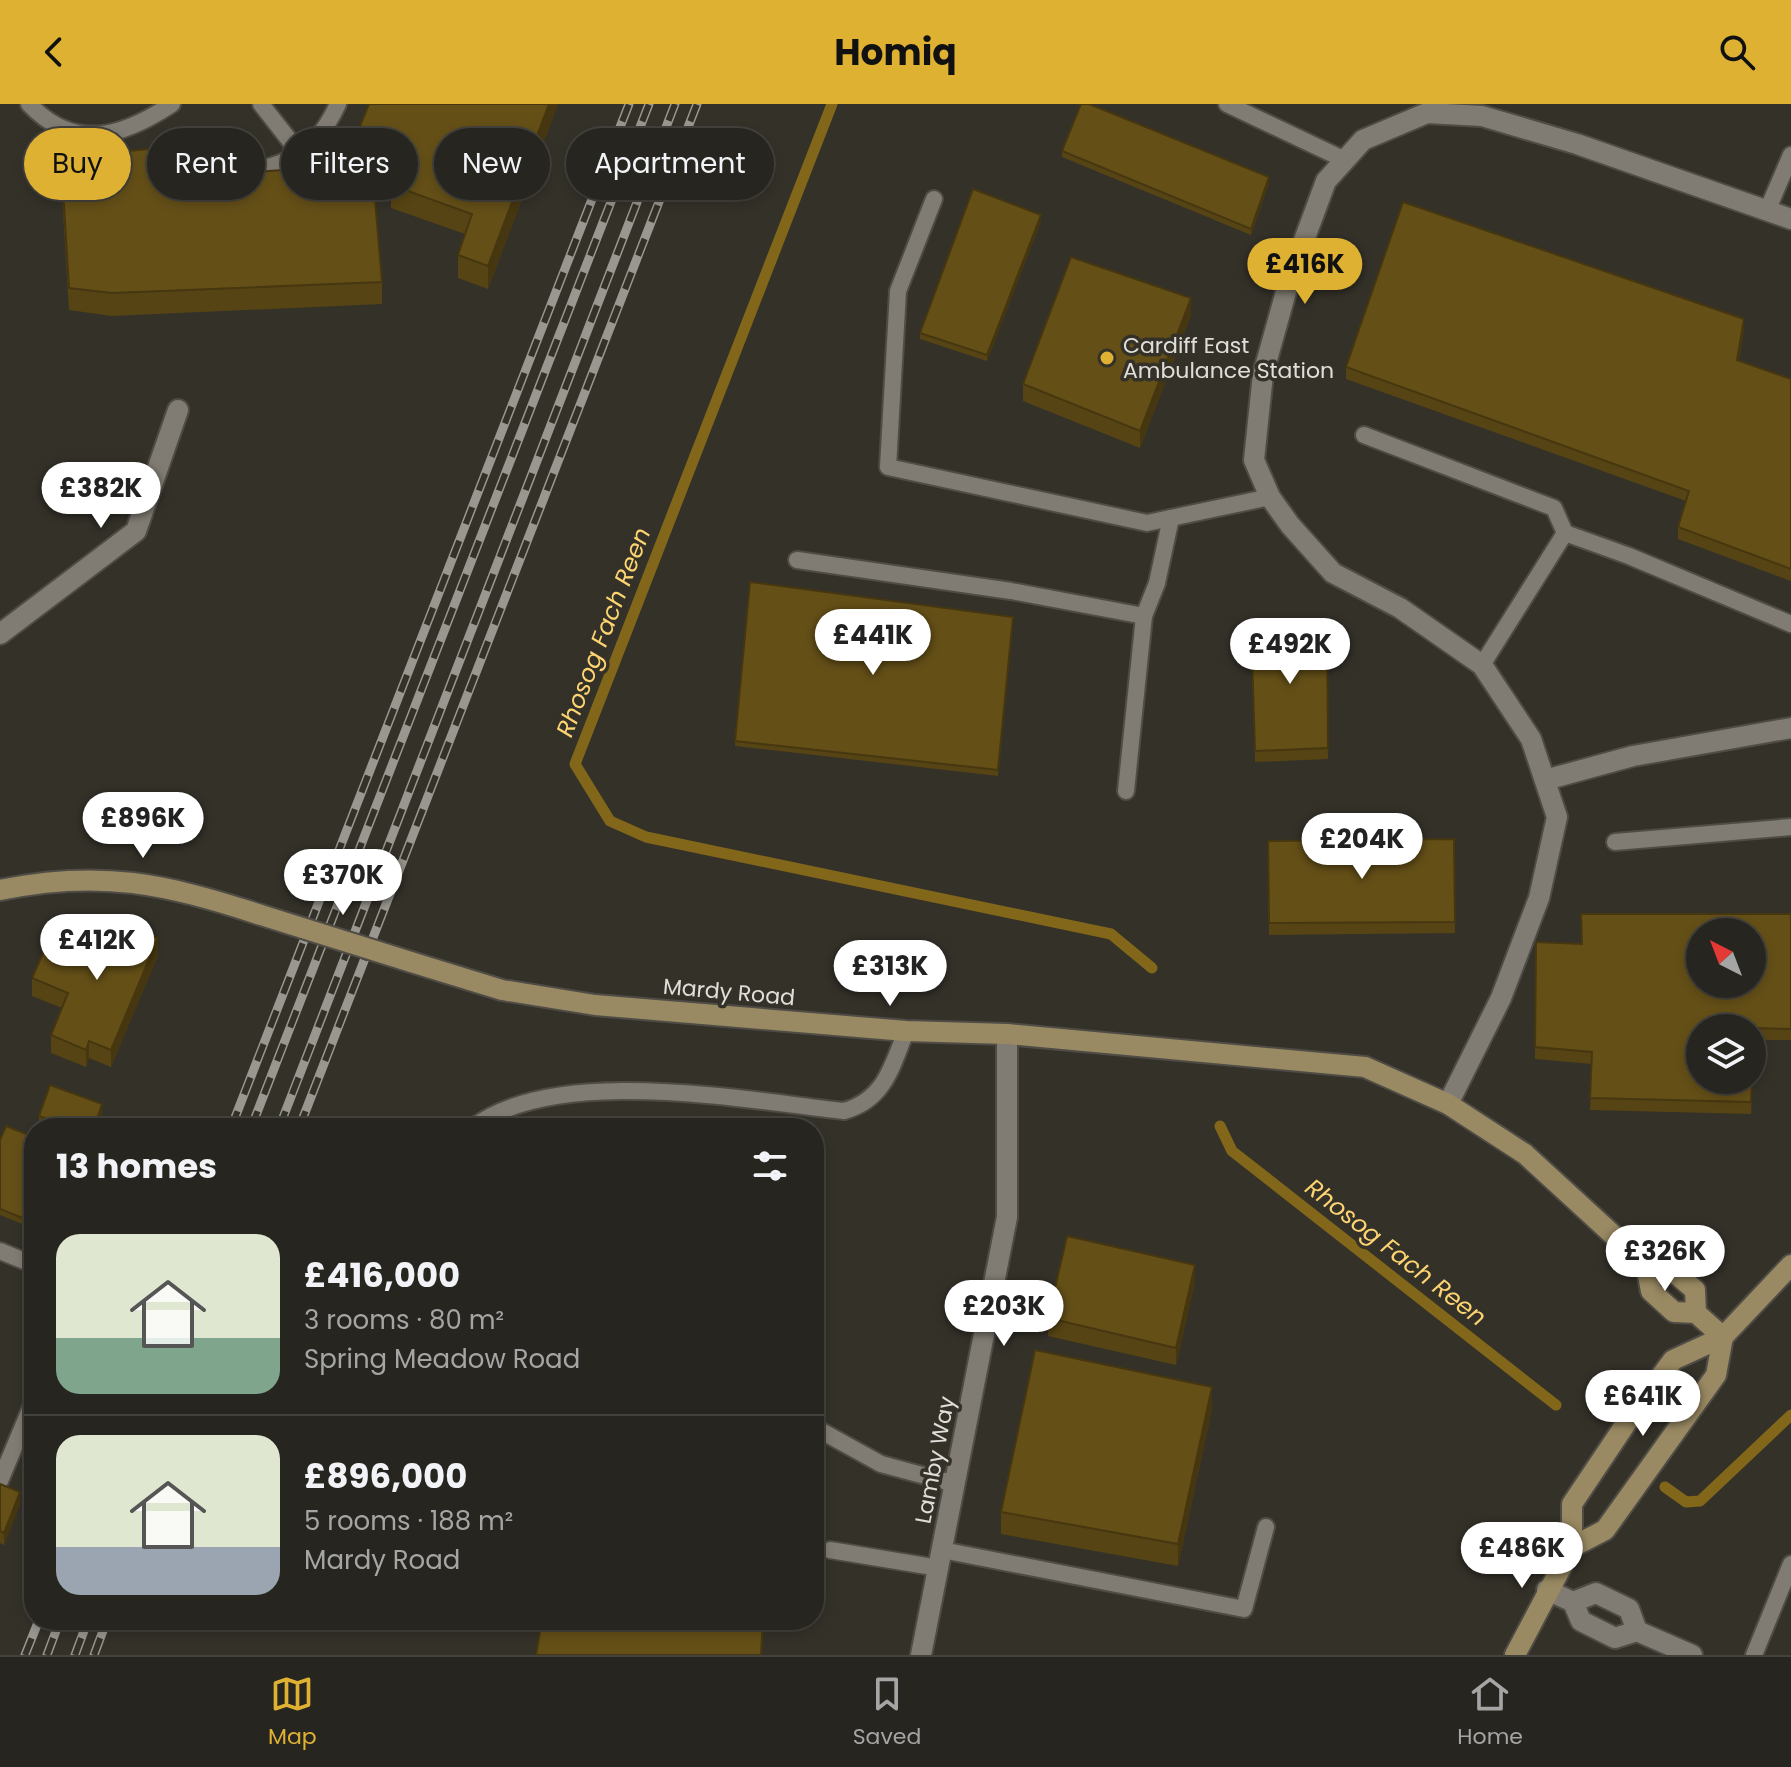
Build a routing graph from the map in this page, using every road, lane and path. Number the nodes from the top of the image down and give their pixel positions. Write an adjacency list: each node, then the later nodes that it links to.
1 (29, 104): 2 (lane)
2 (172, 104)
3 (261, 104): 7 (lane)
4 (338, 104): 6 (lane)
5 (1227, 104): 9 (lane)
6 (327, 128)
7 (281, 130)
8 (1791, 155): 11 (lane)
9 (1345, 160): 11 (street); 15 (street)
10 (934, 199): 16 (lane)
11 (1767, 211): 12 (street)
12 (1791, 219)
13 (178, 410): 21 (street)
14 (1364, 435): 17 (lane)
15 (1270, 497): 16 (lane); 22 (street)
16 (1171, 518): 19 (lane)
17 (1565, 533): 20 (lane); 22 (lane)
18 (797, 560): 19 (lane)
19 (1144, 616): 25 (lane)
20 (1791, 624)
21 (0, 634)
22 (1482, 665): 24 (street)
23 (1791, 728): 24 (street)
24 (1545, 780): 31 (street)
25 (1126, 791)
26 (1791, 827): 27 (lane)
27 (1615, 842)
28 (0, 890): 29 (main road, Mardy Road, bridge)
29 (906, 1031): 30 (main road, Mardy Road); 32 (lane)
30 (1007, 1034): 31 (main road, Mardy Road); 42 (street, Lamby Way)
31 (1448, 1104): 35 (main road, Mardy Road)
32 (489, 1118)
33 (0, 1251): 34 (lane)
34 (24, 1261)
35 (1646, 1265): 37 (main road, Mardy Road); 37 (main road, Mardy Road)
36 (1791, 1265): 38 (main road)
37 (1696, 1313): 38 (main road, Mardy Road)
38 (1723, 1337): 44 (main road); 44 (main road)
39 (24, 1424): 41 (lane)
40 (824, 1433): 42 (lane)
41 (0, 1481)
42 (955, 1484): 46 (street, Lamby Way)
43 (1266, 1527): 46 (lane)
44 (1572, 1547): 48 (main road)
45 (830, 1550): 46 (lane)
46 (940, 1559): 51 (street, Lamby Way)
47 (1791, 1564): 54 (lane)
48 (1547, 1590): 49 (street); 52 (main road)
49 (1573, 1602): 50 (street); 50 (street)
50 (1637, 1631): 53 (street)
51 (921, 1655)
52 (1515, 1655)
53 (1692, 1655)
54 (1754, 1655)

